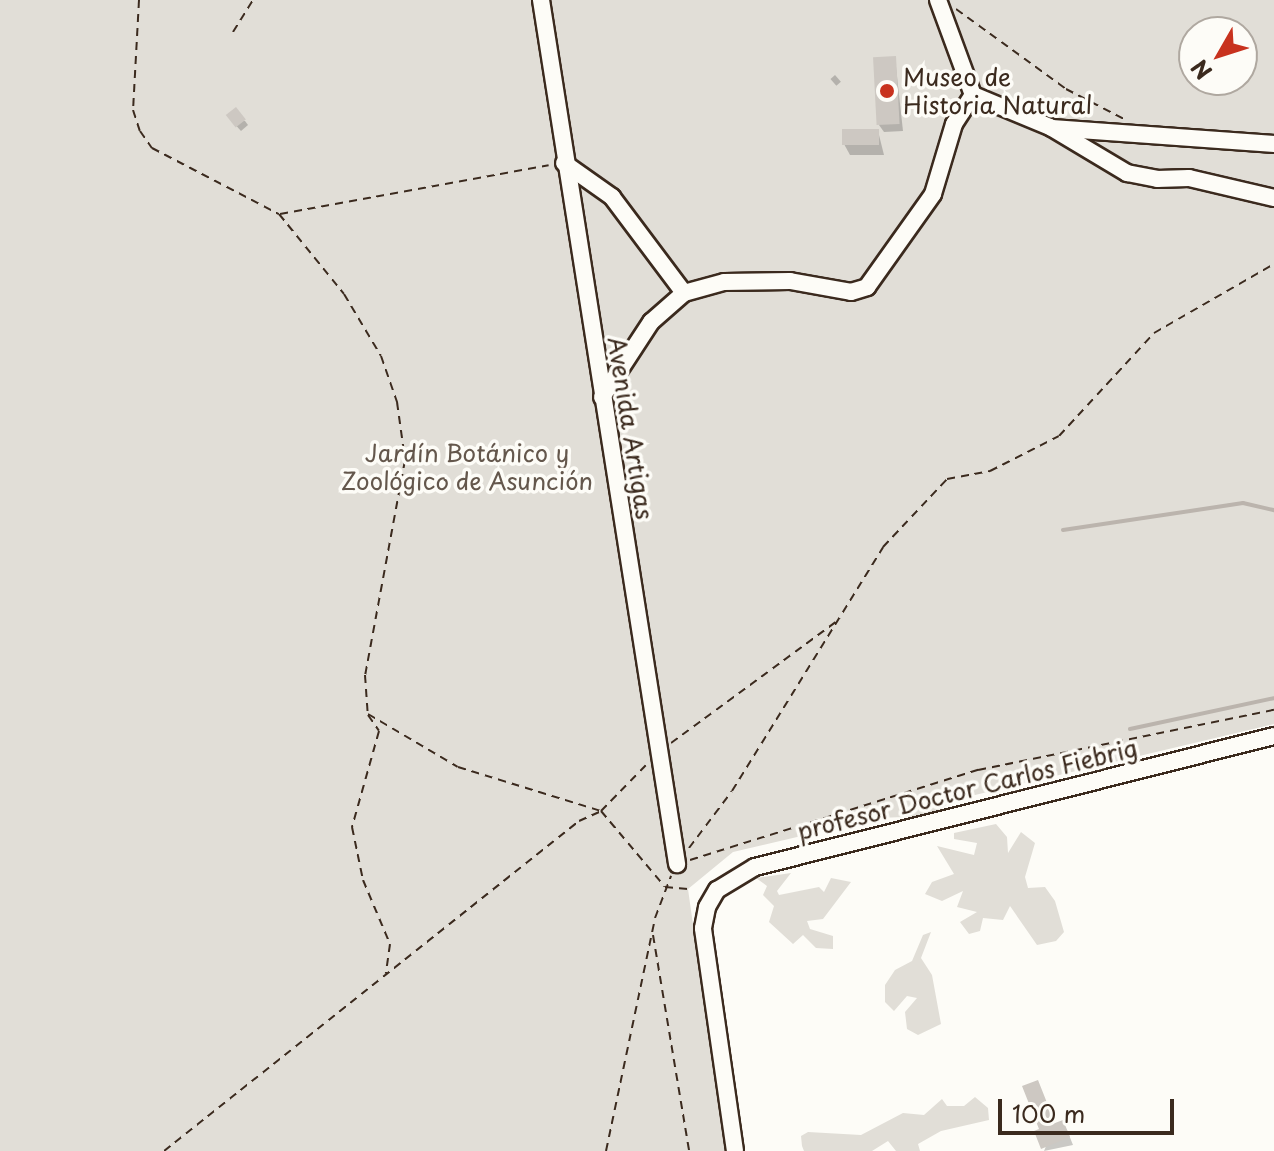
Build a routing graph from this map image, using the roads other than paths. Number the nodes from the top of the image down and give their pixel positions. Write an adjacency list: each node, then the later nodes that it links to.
1 (541, 0): 6 (street, Avenida Artigas)
2 (938, 0): 3 (street)
3 (973, 95): 4 (street); 8 (street)
4 (1050, 127): 5 (street); 7 (street)
5 (1274, 144)
6 (564, 163): 8 (street); 9 (street, Avenida Artigas)
7 (1274, 198)
8 (684, 293): 9 (street)
9 (602, 397): 11 (street, Avenida Artigas)
10 (1274, 736): 12 (street, profesor Doctor Carlos Fiebrig)
11 (677, 864)
12 (735, 1151)

